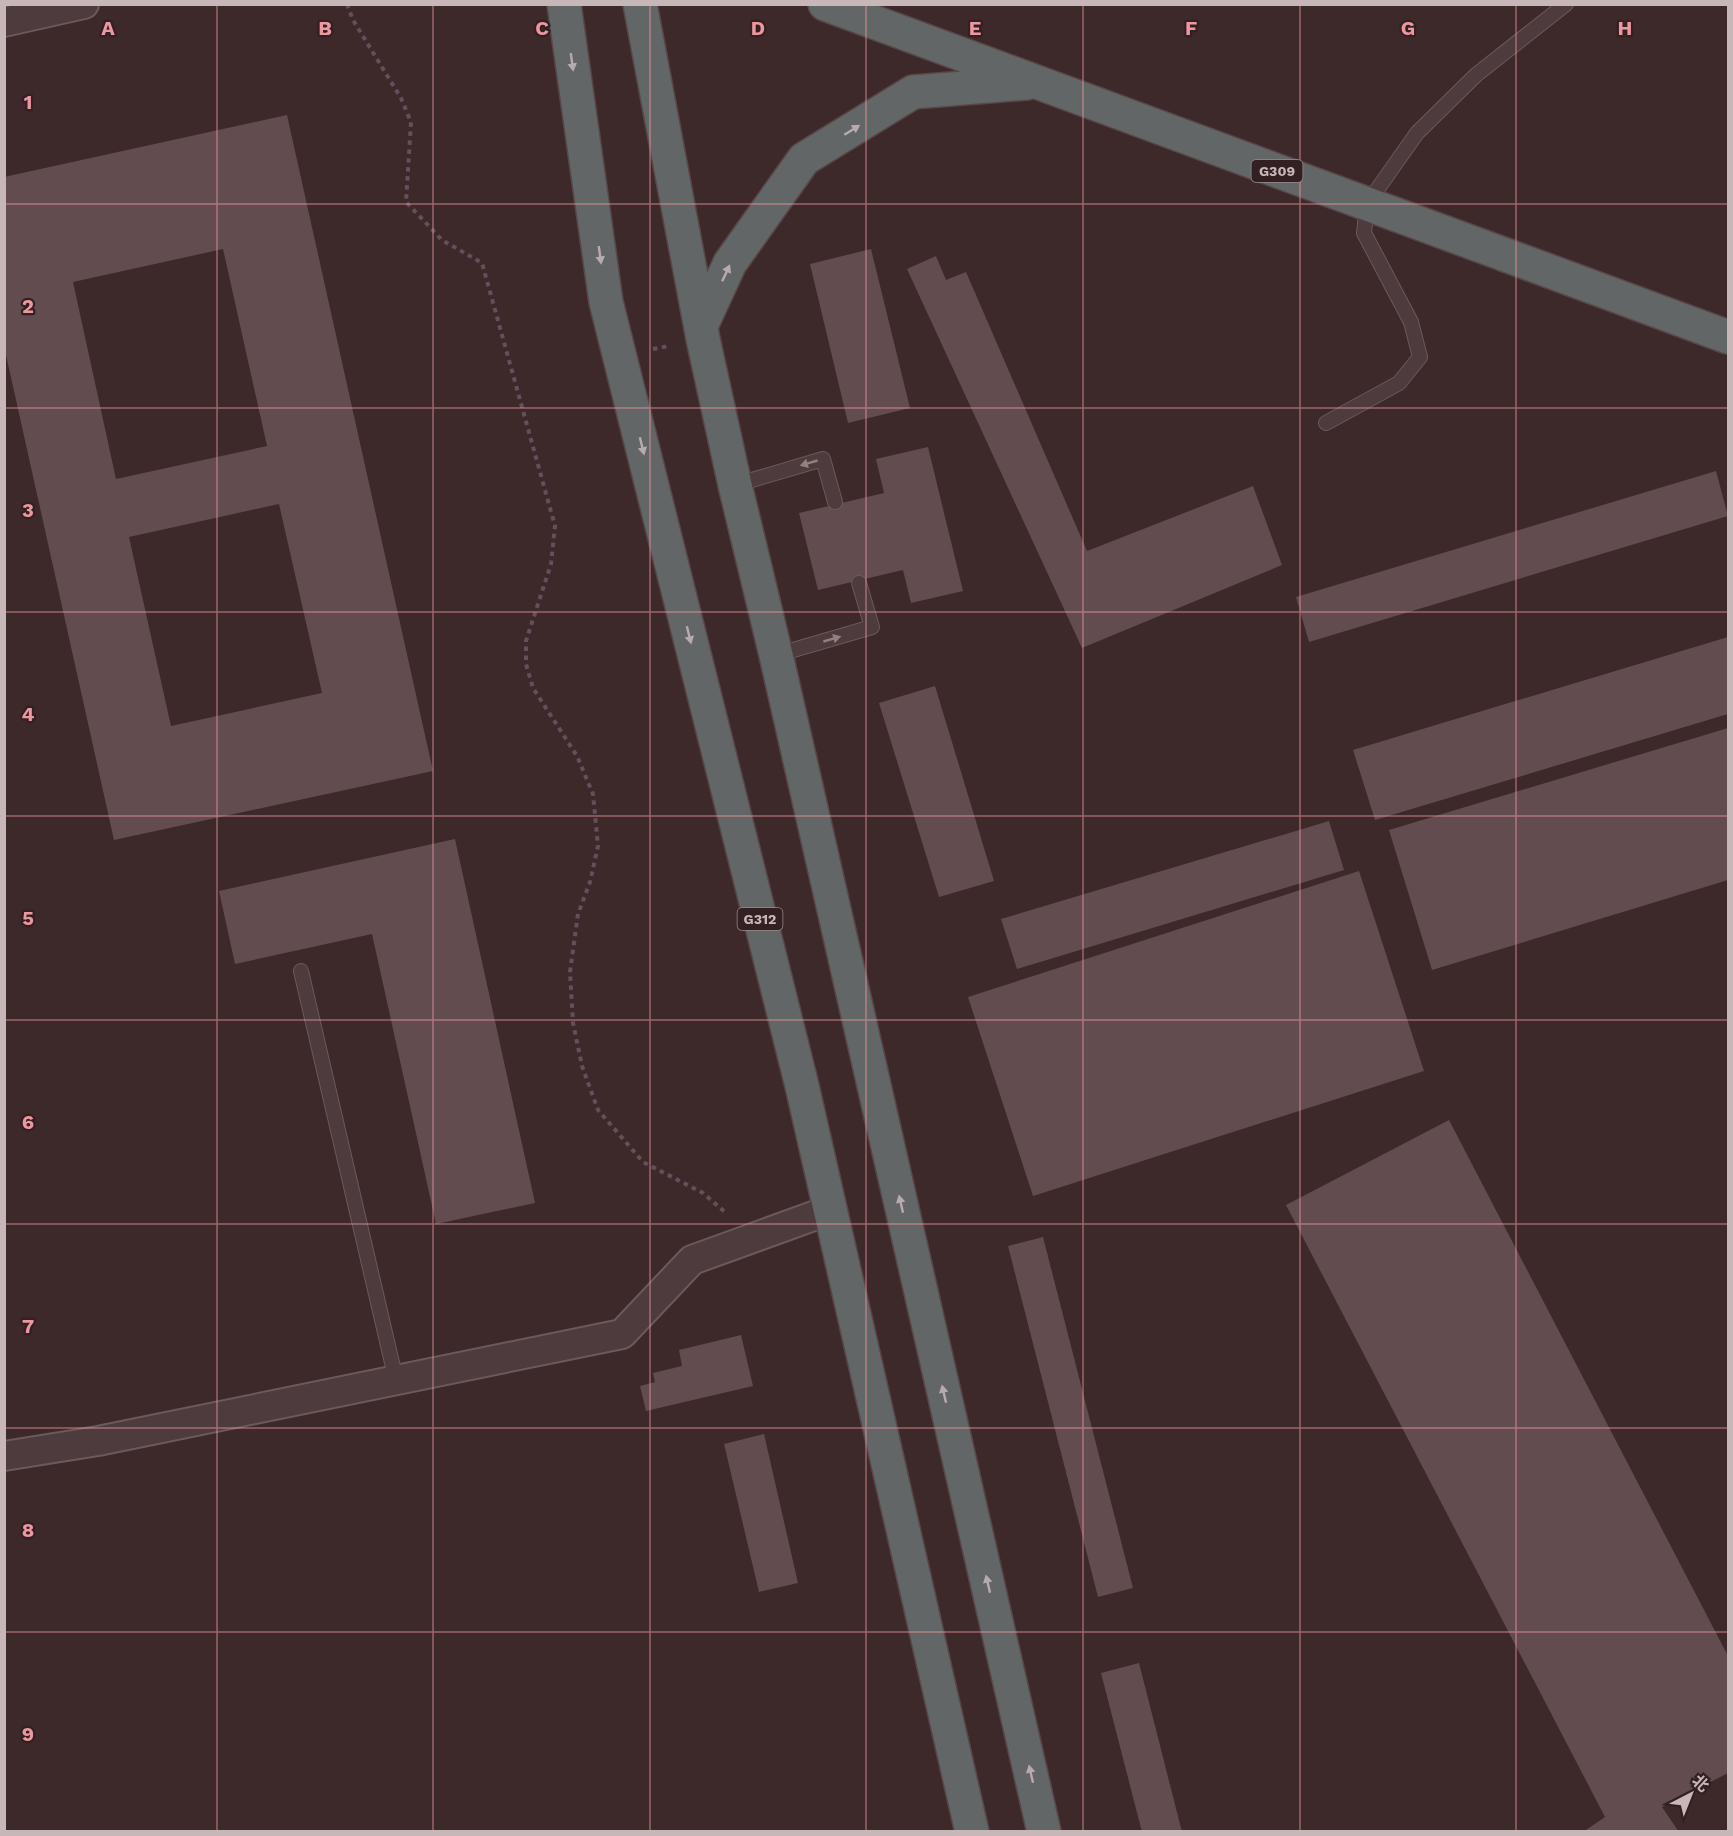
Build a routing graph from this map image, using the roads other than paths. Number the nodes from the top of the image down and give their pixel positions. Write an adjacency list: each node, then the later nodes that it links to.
1 (84, 4): 7 (street)
2 (564, 4): 19 (highway, G312, one-way to 19)
3 (640, 4): 11 (highway)
4 (825, 4): 8 (highway, G309)
5 (864, 4): 8 (highway)
6 (1566, 4): 10 (lane)
7 (4, 22)
8 (909, 35): 9 (highway, G309)
9 (1035, 82): 10 (highway, G309); 11 (highway, one-way to 9)
10 (1367, 204): 12 (highway, G309); 13 (lane)
11 (702, 333): 14 (highway)
12 (1728, 337)
13 (1326, 423)
14 (735, 485): 15 (lane, one-way to 14); 17 (highway)
15 (835, 502)
16 (859, 583): 17 (lane, one-way to 16)
17 (776, 655): 23 (highway, one-way to 17)
18 (301, 971): 20 (lane)
19 (830, 1210): 20 (street); 22 (highway, G312)
20 (396, 1380): 21 (street)
21 (4, 1456)
22 (972, 1832)
23 (1044, 1832)

